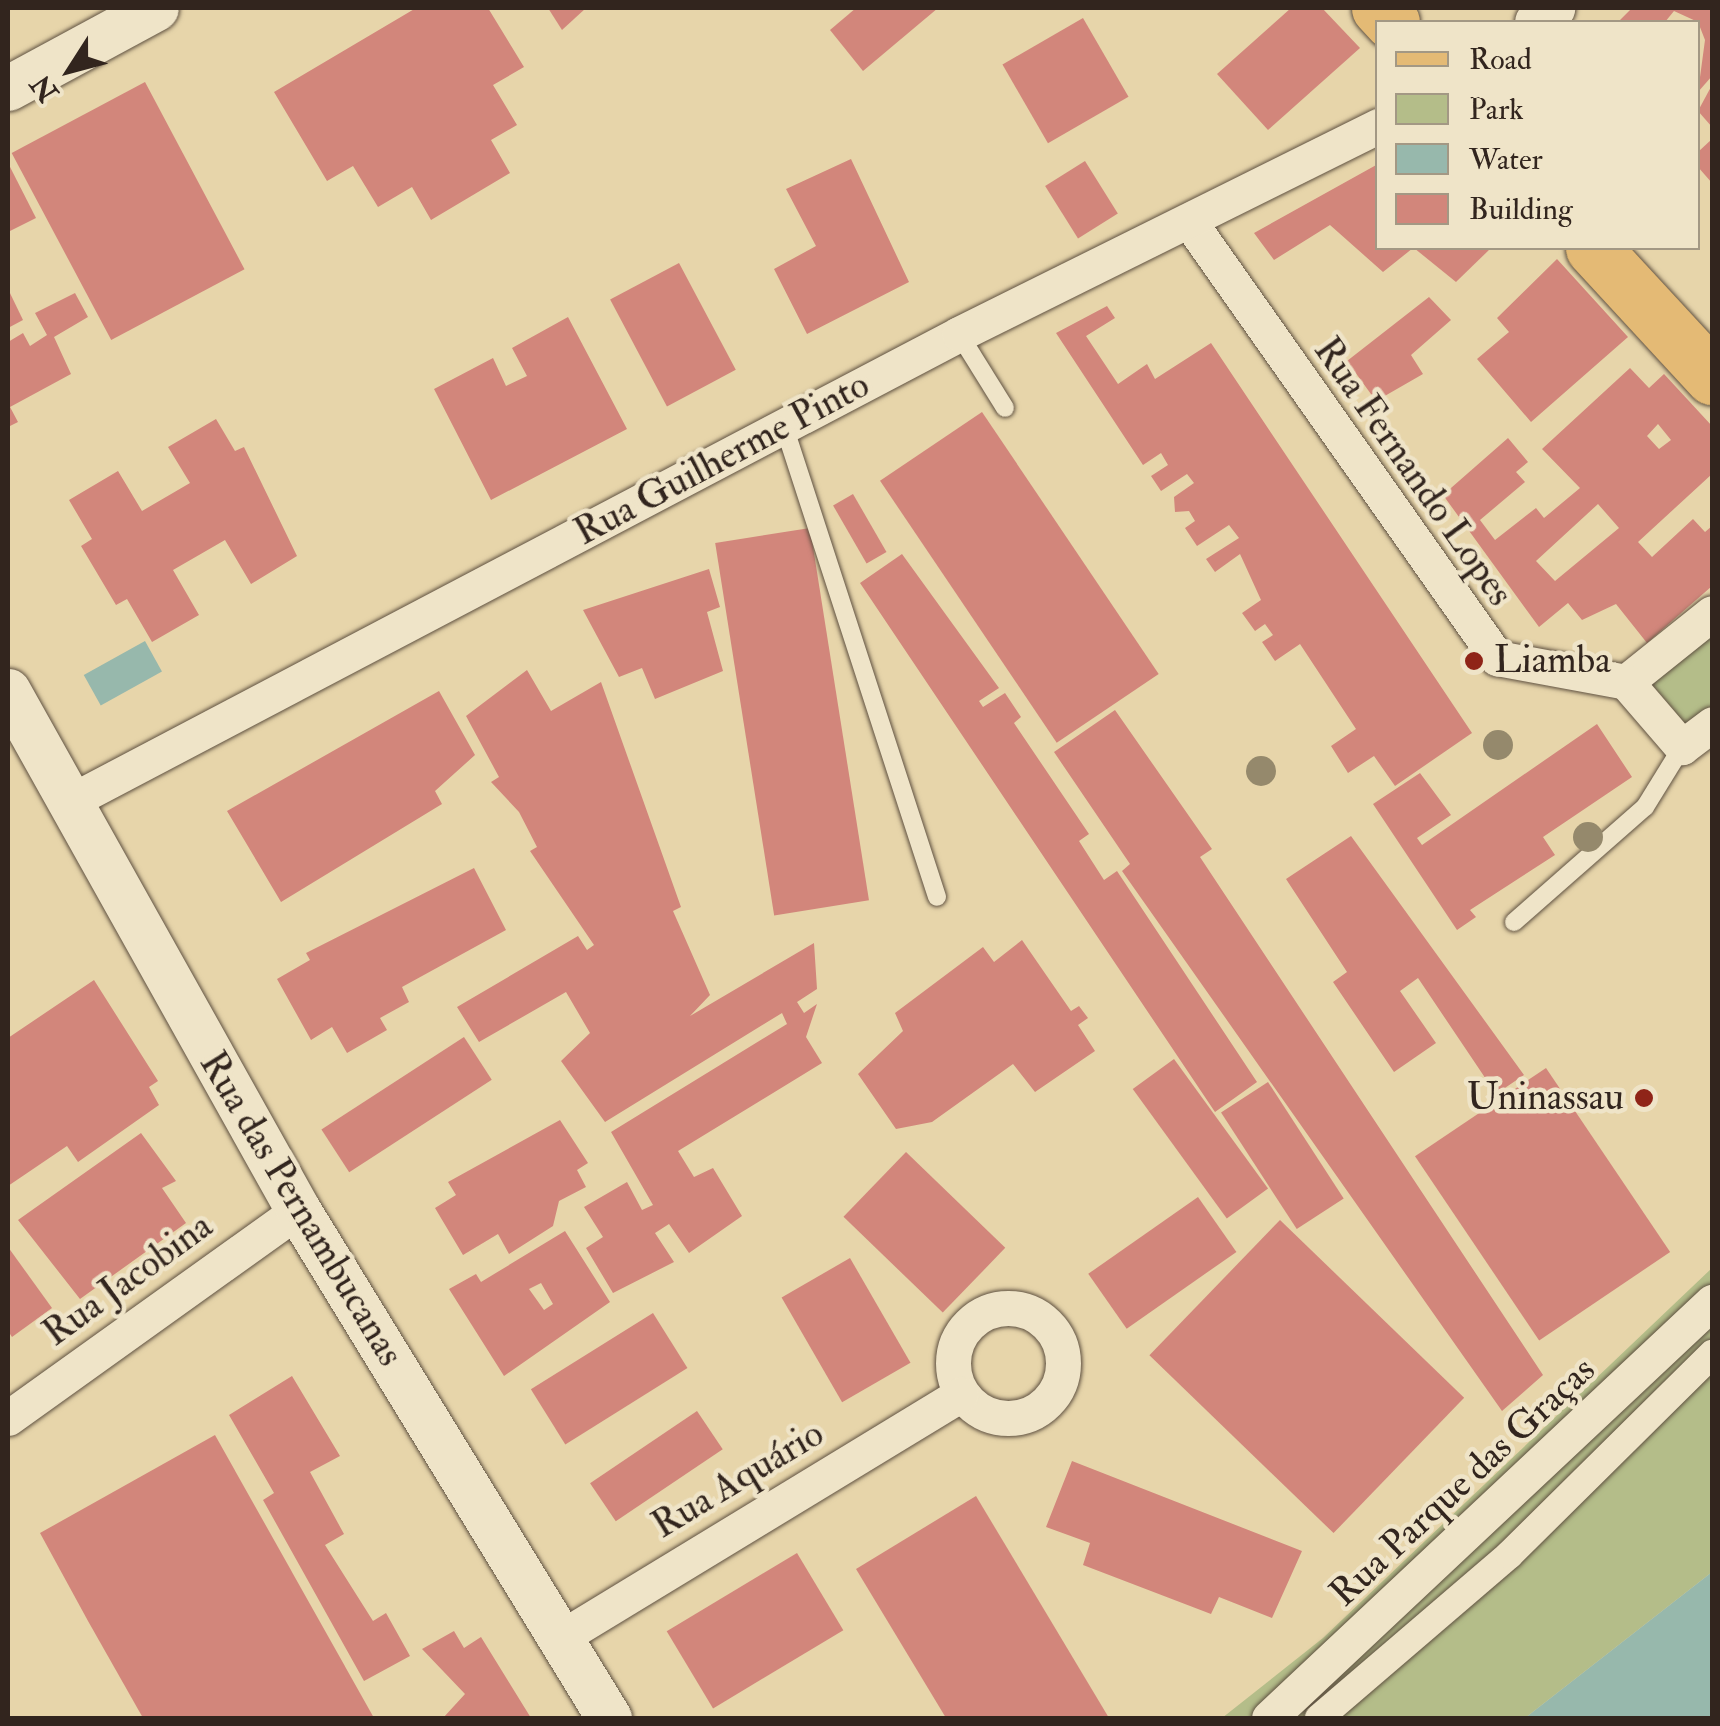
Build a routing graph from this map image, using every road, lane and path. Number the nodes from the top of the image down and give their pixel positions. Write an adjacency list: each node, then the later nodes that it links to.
1 (156, 8): 2 (street)
2 (8, 88)
3 (1375, 128): 4 (street, Rua Guilherme Pinto)
4 (1189, 221): 6 (street, Rua Guilherme Pinto); 11 (street, Rua Fernando Lopes)
5 (1595, 250): 7 (main road)
6 (959, 334): 8 (lane); 9 (street, Rua Guilherme Pinto)
7 (1712, 376)
8 (1006, 408)
9 (784, 426): 15 (street, Rua Guilherme Pinto); 16 (lane)
10 (1712, 612): 11 (street)
11 (1626, 682): 14 (street)
12 (8, 692): 15 (street, Rua das Pernambucanas)
13 (1712, 724): 14 (street)
14 (1682, 747): 17 (lane)
15 (70, 802): 18 (street, Rua das Pernambucanas)
16 (938, 897)
17 (1514, 922)
18 (298, 1210): 22 (street, Rua Jacobina); 23 (street, Rua das Pernambucanas)
19 (1712, 1302): 25 (street, Rua Parque das Graças)
20 (1712, 1354): 26 (street)
21 (961, 1394): 23 (street, Rua Aquário)
22 (8, 1418)
23 (560, 1638): 24 (street, Rua das Pernambucanas)
24 (609, 1718)
25 (1269, 1718)
26 (1319, 1718)

